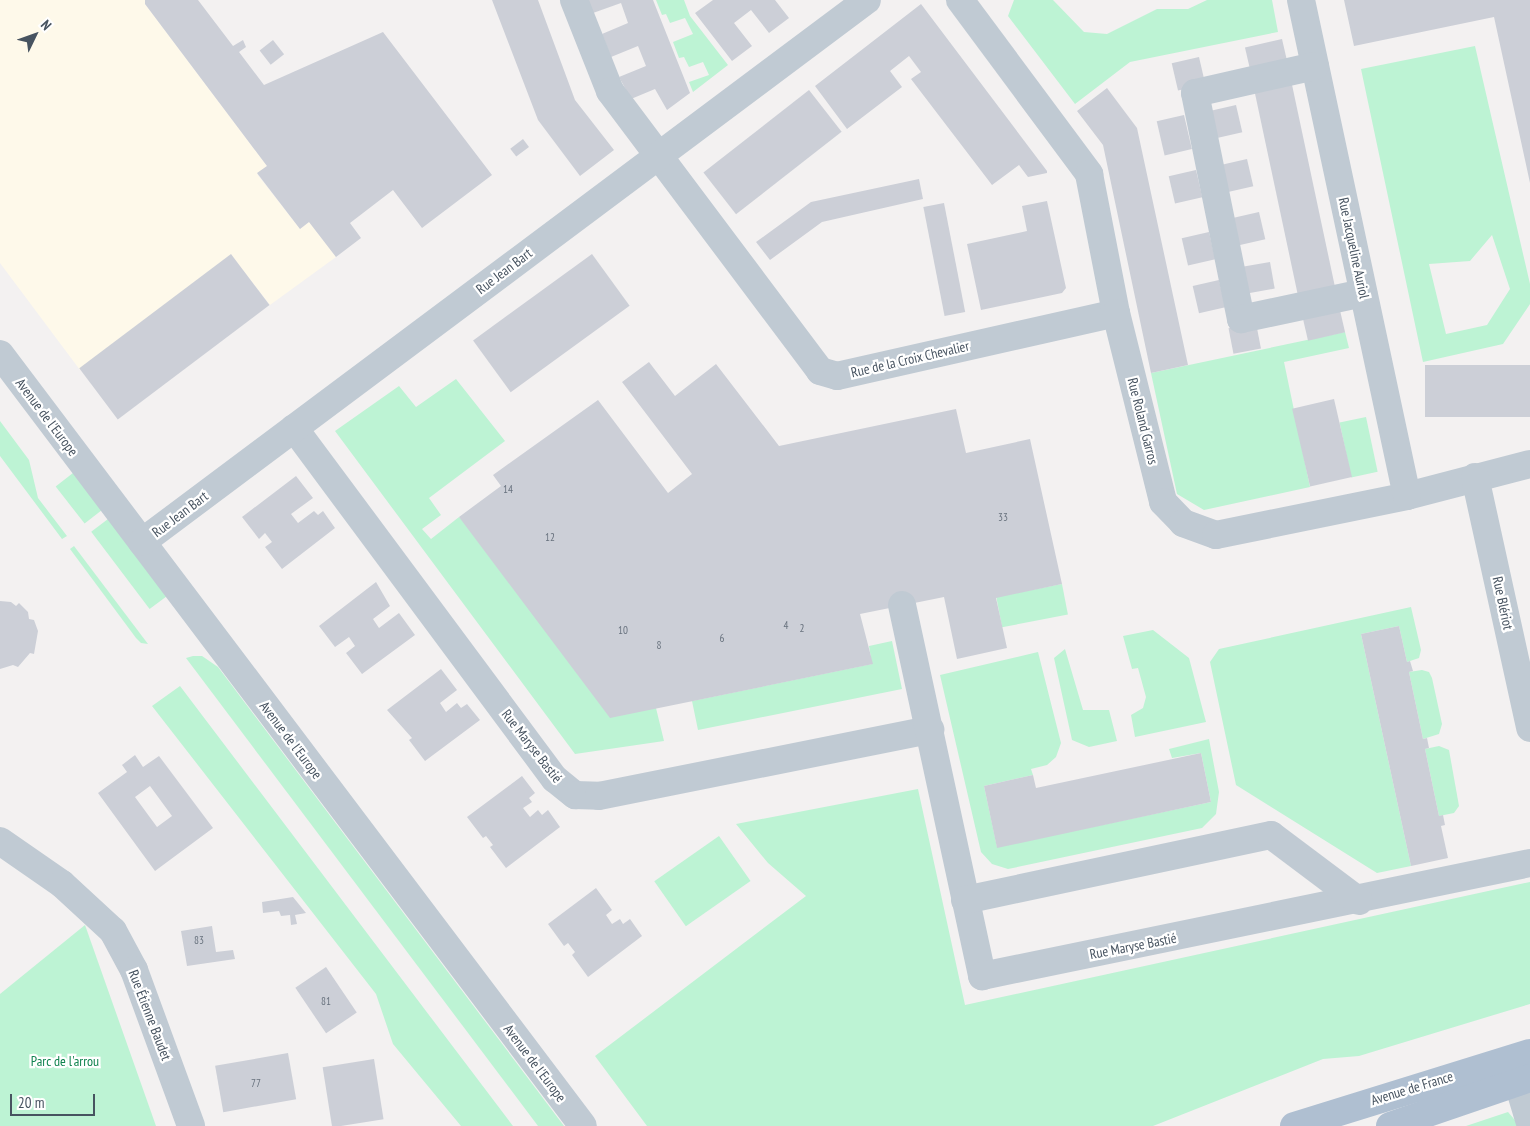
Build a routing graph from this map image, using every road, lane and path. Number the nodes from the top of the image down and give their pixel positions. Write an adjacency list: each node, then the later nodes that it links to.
1 (574, 0): 6 (street, Rue de la Croix Chevalier)
2 (866, 0): 6 (street, Rue Jean Bart)
3 (960, 0): 8 (street, Rue Roland Garros)
4 (1301, 0): 5 (street, Rue Jacqueline Auriol)
5 (1315, 66): 7 (street, Rue Jacqueline Auriol); 7 (street)
6 (658, 157): 8 (street, Rue de la Croix Chevalier); 10 (street, Rue Jean Bart)
7 (1363, 293): 13 (street, Rue Jacqueline Auriol)
8 (1116, 313): 13 (street, Rue Roland Garros)
9 (0, 354): 14 (street, Avenue de l'Europe)
10 (294, 428): 14 (street, Rue Jean Bart); 18 (street, Rue Maryse Bastié)
11 (1530, 464): 12 (street, Rue Roland Garros)
12 (1475, 477): 13 (street, Rue Roland Garros); 16 (street, Rue Blériot)
13 (1407, 496)
14 (142, 542): 26 (street, Avenue de l'Europe)
15 (902, 605): 18 (street, Rue Maryse Bastié)
16 (1521, 643): 17 (street, Rue Blériot)
17 (1530, 728)
18 (930, 730): 21 (street, Rue Maryse Bastié)
19 (0, 841): 25 (street, Rue Étienne Baudet)
20 (1530, 863): 22 (street, Rue Maryse Bastié)
21 (965, 900): 22 (street); 22 (street, Rue Maryse Bastié)
22 (1359, 901)
23 (1522, 1068): 24 (street); 27 (main road, Avenue de France); 28 (main road, Avenue de France)
24 (1530, 1123)
25 (192, 1126)
26 (583, 1126)
27 (1294, 1126)
28 (1390, 1126)

